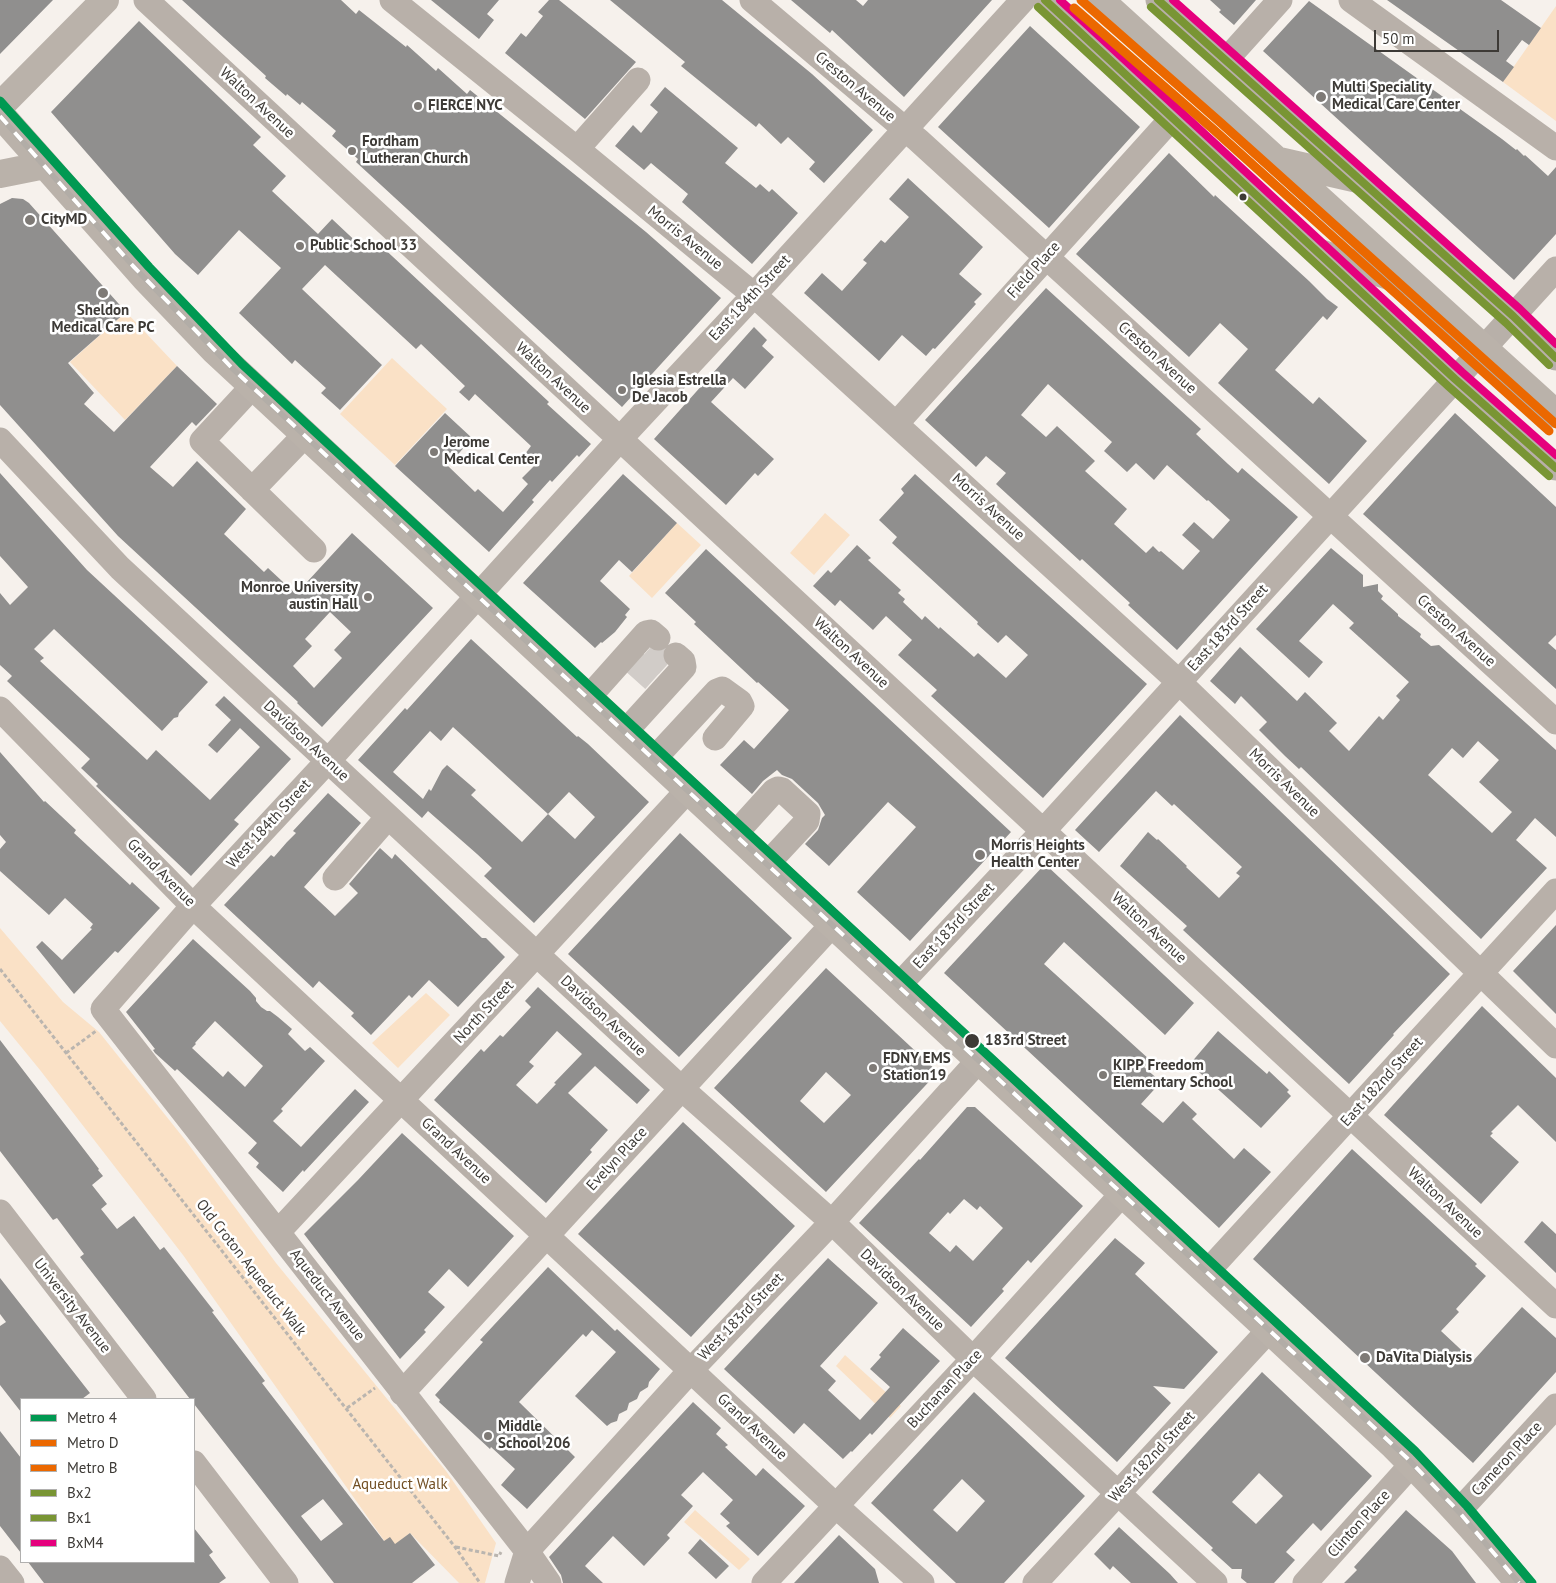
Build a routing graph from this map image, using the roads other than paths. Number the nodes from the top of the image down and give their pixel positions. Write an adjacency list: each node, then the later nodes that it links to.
1 (105, 0): 13 (main road)
2 (146, 0): 37 (street, Walton Avenue)
3 (392, 0): 18 (street, Morris Avenue)
4 (752, 0): 16 (street, Creston Avenue)
5 (1023, 0): 16 (street, East 184th Street)
6 (1045, 0): 15 (street)
7 (1100, 0): 19 (main road)
8 (1158, 0): 11 (street)
9 (1280, 0): 11 (street)
10 (1351, 0): 17 (street)
11 (1226, 60): 22 (street)
12 (638, 80): 18 (street)
13 (0, 106)
14 (0, 114): 20 (main road)
15 (1173, 117): 23 (street); 24 (street, Field Place)
16 (905, 129): 24 (street, Creston Avenue); 27 (street, East 184th Street)
17 (1556, 148)
18 (578, 149): 27 (street, Morris Avenue)
19 (1278, 161): 22 (main road); 26 (main road)
20 (45, 165): 21 (main road); 32 (main road)
21 (0, 174)
22 (1358, 179): 28 (street)
23 (1320, 254): 26 (main road); 31 (street)
24 (1046, 258): 34 (street, Field Place); 40 (street, Creston Avenue)
25 (1556, 269): 28 (street, East 183rd Street)
26 (1413, 283): 29 (main road)
27 (754, 295): 34 (street, Morris Avenue); 37 (street, East 184th Street)
28 (1513, 316): 29 (street, East 183rd Street); 30 (street)
29 (1484, 348): 31 (street, East 183rd Street); 33 (main road)
30 (1556, 358)
31 (1455, 379): 38 (street); 40 (street, East 183rd Street)
32 (253, 386): 35 (main road); 39 (street)
33 (1556, 414)
34 (896, 424): 43 (street, Morris Avenue)
35 (305, 435): 39 (street); 42 (main road)
36 (0, 440): 50 (street, Davidson Avenue)
37 (620, 440): 42 (street, East 184th Street); 53 (street, Walton Avenue)
38 (1556, 468)
39 (252, 490): 41 (street)
40 (1331, 516): 43 (street, East 183rd Street); 46 (street, Creston Avenue)
41 (314, 550)
42 (478, 596): 44 (main road); 50 (street, West 184th Street)
43 (1179, 682): 53 (street, East 183rd Street); 61 (street, Morris Avenue)
44 (588, 698): 47 (main road); 47 (street)
45 (0, 709): 58 (street, Grand Avenue)
46 (1556, 722)
47 (625, 732): 49 (main road)
48 (715, 738): 49 (street)
49 (654, 759): 51 (main road)
50 (328, 761): 52 (street, Davidson Avenue); 58 (street, West 184th Street)
51 (688, 790): 54 (main road); 60 (street, North Street)
52 (388, 817): 56 (street); 60 (street, Davidson Avenue)
53 (1044, 830): 62 (street, East 183rd Street); 68 (street, Walton Avenue)
54 (735, 834): 55 (main road); 55 (street)
55 (767, 864): 59 (main road)
56 (335, 878)
57 (1556, 891): 61 (street, East 182nd Street)
58 (193, 906): 63 (street, West 184th Street); 67 (street, Grand Avenue)
59 (832, 925): 62 (main road); 66 (street, Evelyn Place)
60 (537, 955): 66 (street, Davidson Avenue); 67 (street, North Street)
61 (1482, 973): 64 (street, Morris Avenue); 68 (street, East 182nd Street)
62 (898, 985): 65 (main road)
63 (99, 1021): 72 (street, Aqueduct Avenue)
64 (1556, 1046)
65 (979, 1060): 69 (main road); 71 (street, West 183rd Street)
66 (682, 1089): 71 (street, Davidson Avenue); 73 (street, Evelyn Place)
67 (402, 1100): 72 (street, North Street); 73 (street, Grand Avenue)
68 (1351, 1116): 74 (street, East 182nd Street); 75 (street, Walton Avenue)
69 (1123, 1193): 74 (main road); 77 (street, Buchanan Place)
70 (0, 1212): 80 (street, University Avenue)
71 (832, 1222): 77 (street, Davidson Avenue); 78 (street, West 183rd Street)
72 (278, 1232): 79 (street, Aqueduct Avenue)
73 (546, 1235): 78 (street, Grand Avenue); 79 (street, Evelyn Place)
74 (1207, 1272): 76 (main road)
75 (1556, 1306)
76 (1269, 1330): 83 (main road); 84 (street, West 182nd Street)
77 (973, 1359): 84 (street, Davidson Avenue); 85 (street, Buchanan Place)
78 (691, 1370): 85 (street, Grand Avenue); 87 (street, West 183rd Street)
79 (396, 1385): 87 (street, Aqueduct Avenue)
80 (143, 1398)
81 (1556, 1406): 86 (street, Cameron Place)
82 (195, 1464): 90 (street)
83 (1412, 1464): 86 (main road); 97 (street, Clinton Place)
84 (1118, 1494): 95 (street, West 182nd Street); 96 (street, Davidson Avenue)
85 (836, 1506): 93 (street, Buchanan Place); 94 (street, Grand Avenue)
86 (1458, 1512): 98 (main road)
87 (515, 1548): 91 (street, West 183rd Street); 92 (street, Aqueduct Avenue)
88 (0, 1568): 89 (street)
89 (12, 1583)
90 (286, 1583)
91 (517, 1583)
92 (549, 1583)
93 (764, 1583)
94 (922, 1583)
95 (1035, 1583)
96 (1215, 1583)
97 (1305, 1583)
98 (1519, 1583)

